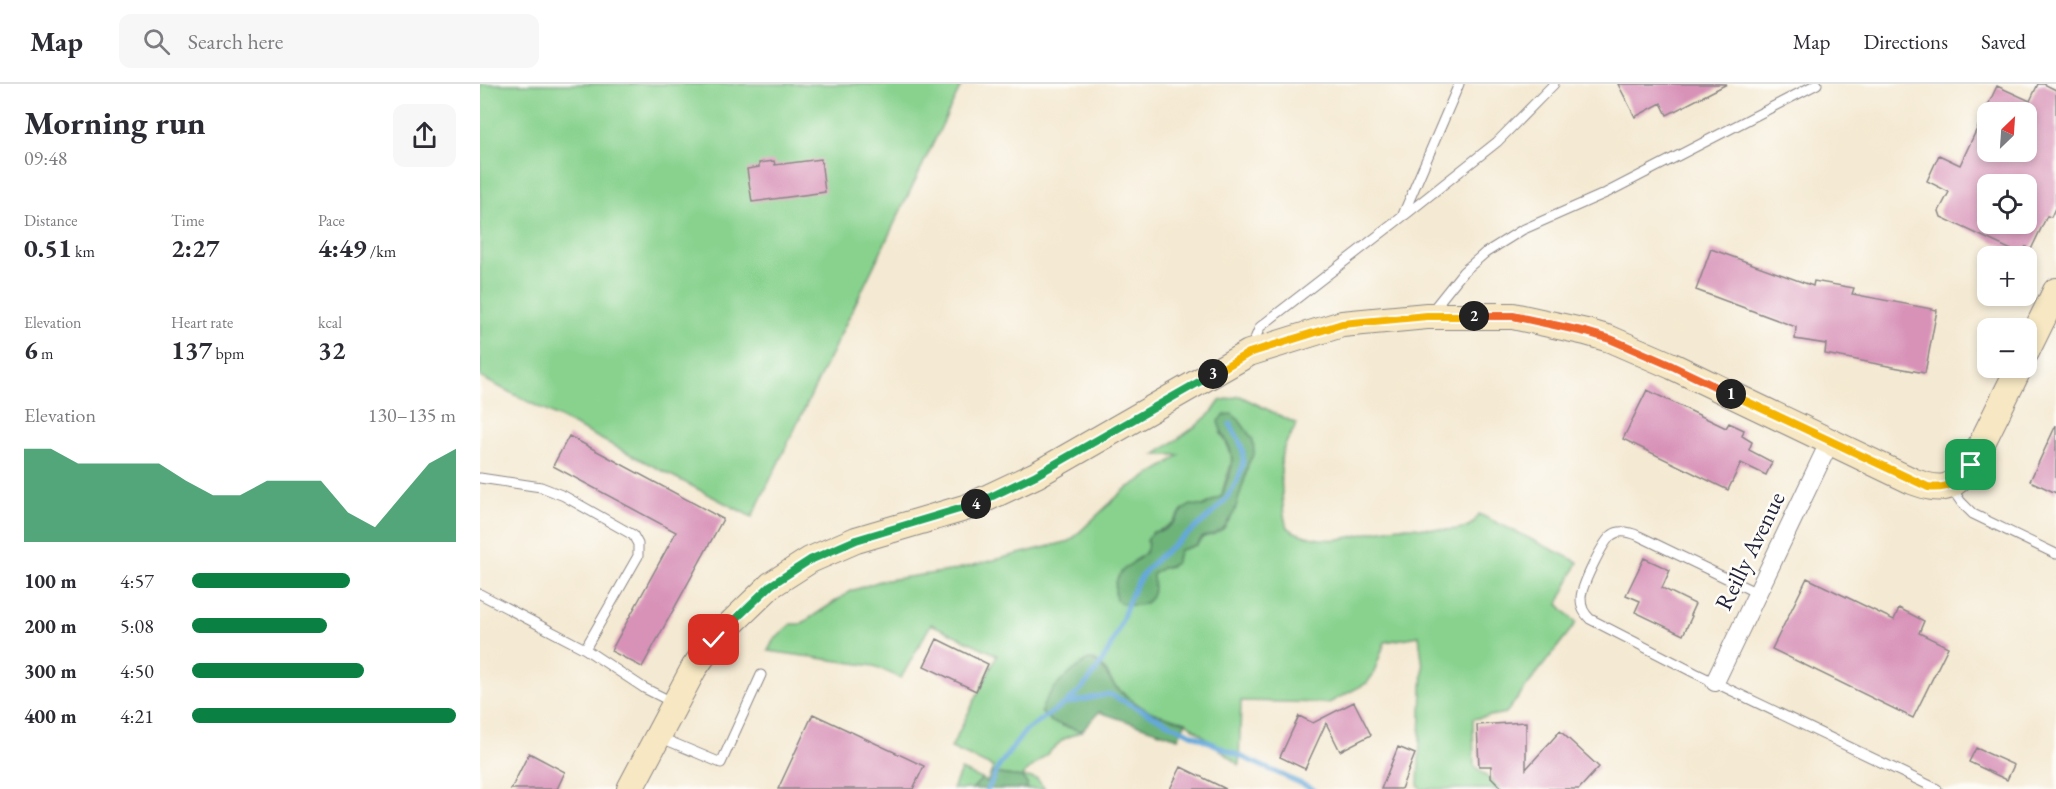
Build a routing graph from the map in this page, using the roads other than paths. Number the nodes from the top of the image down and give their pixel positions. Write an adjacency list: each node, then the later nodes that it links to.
1 (1459, 84): 4 (lane)
2 (1554, 84): 4 (lane)
3 (1817, 84): 6 (lane)
4 (1402, 217): 8 (lane)
5 (2056, 291): 7 (main road)
6 (1427, 316): 8 (main road); 10 (main road)
7 (2037, 330)
8 (1249, 353): 19 (main road)
9 (2014, 378): 12 (main road)
10 (1830, 441): 12 (main road); 14 (street, Reilly Avenue)
11 (480, 478): 16 (lane)
12 (1950, 486): 13 (lane)
13 (2056, 554)
14 (1757, 593): 18 (street, Reilly Avenue); 18 (lane)
15 (480, 594): 16 (lane)
16 (585, 649): 19 (lane)
17 (761, 675): 20 (lane)
18 (1715, 682): 22 (lane)
19 (674, 703): 20 (main road)
20 (657, 736): 21 (main road)
21 (630, 789)
22 (1937, 789)

